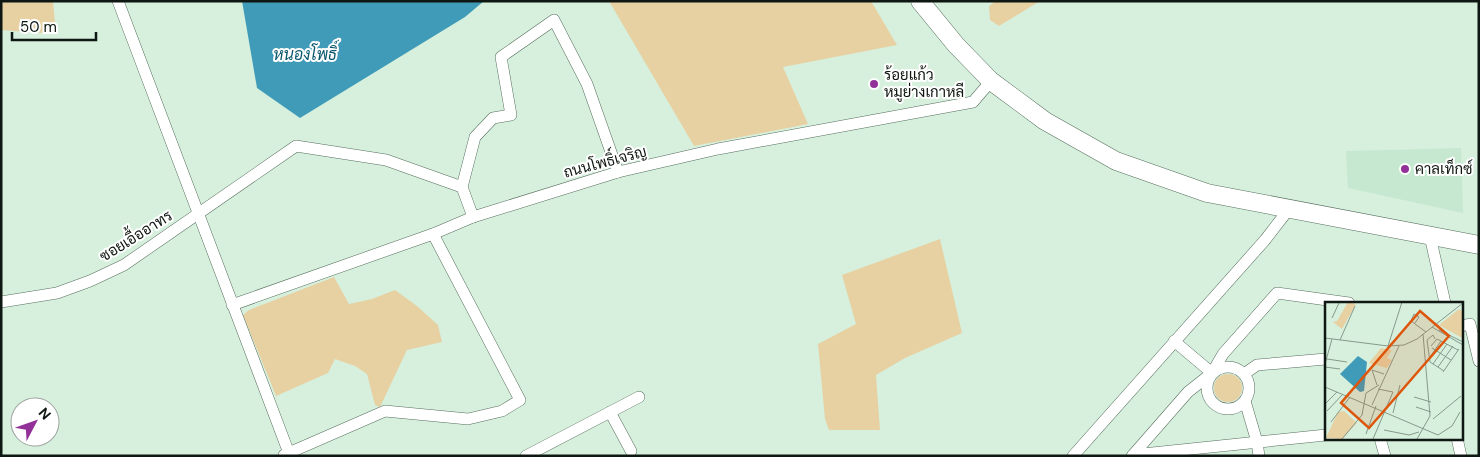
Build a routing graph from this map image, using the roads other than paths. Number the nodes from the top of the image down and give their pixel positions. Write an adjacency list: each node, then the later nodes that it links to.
1 (118, 1): 7 (street)
2 (920, 1): 3 (main road)
3 (992, 81): 4 (street, ถนนโพธิ์เจริญ); 6 (main road)
4 (618, 172): 5 (street); 8 (street, ถนนโพธิ์เจริญ)
5 (462, 187): 7 (street, ซอยเอื้ออาทร); 8 (street)
6 (1289, 209): 10 (main road); 17 (street)
7 (198, 214): 12 (street, ซอยเอื้ออาทร); 15 (street)
8 (473, 217): 9 (street, ถนนโพธิ์เจริญ)
9 (433, 234): 15 (street, ถนนโพธิ์เจริญ); 31 (street)
10 (1430, 236): 11 (main road); 14 (street)
11 (1479, 245)
12 (1, 302)
13 (1342, 302): 20 (street)
14 (1446, 302)
15 (232, 305): 31 (street)
16 (1462, 326): 19 (street)
17 (1174, 341): 20 (street); 34 (street)
18 (1325, 359): 21 (street)
19 (1479, 360)
20 (1212, 373): 21 (street); 23 (street); 32 (street)
21 (1244, 374): 23 (street)
22 (639, 397): 24 (street)
23 (1245, 401): 28 (street)
24 (610, 412): 29 (street); 30 (street)
25 (1325, 435): 28 (street)
26 (1381, 440): 36 (street)
27 (1457, 440): 37 (street)
28 (1257, 442): 32 (street); 35 (street)
29 (630, 451)
30 (543, 452): 33 (street)
31 (288, 455)
32 (1133, 455)
33 (526, 456)
34 (1073, 456)
35 (1258, 456)
36 (1385, 456)
37 (1461, 456)

